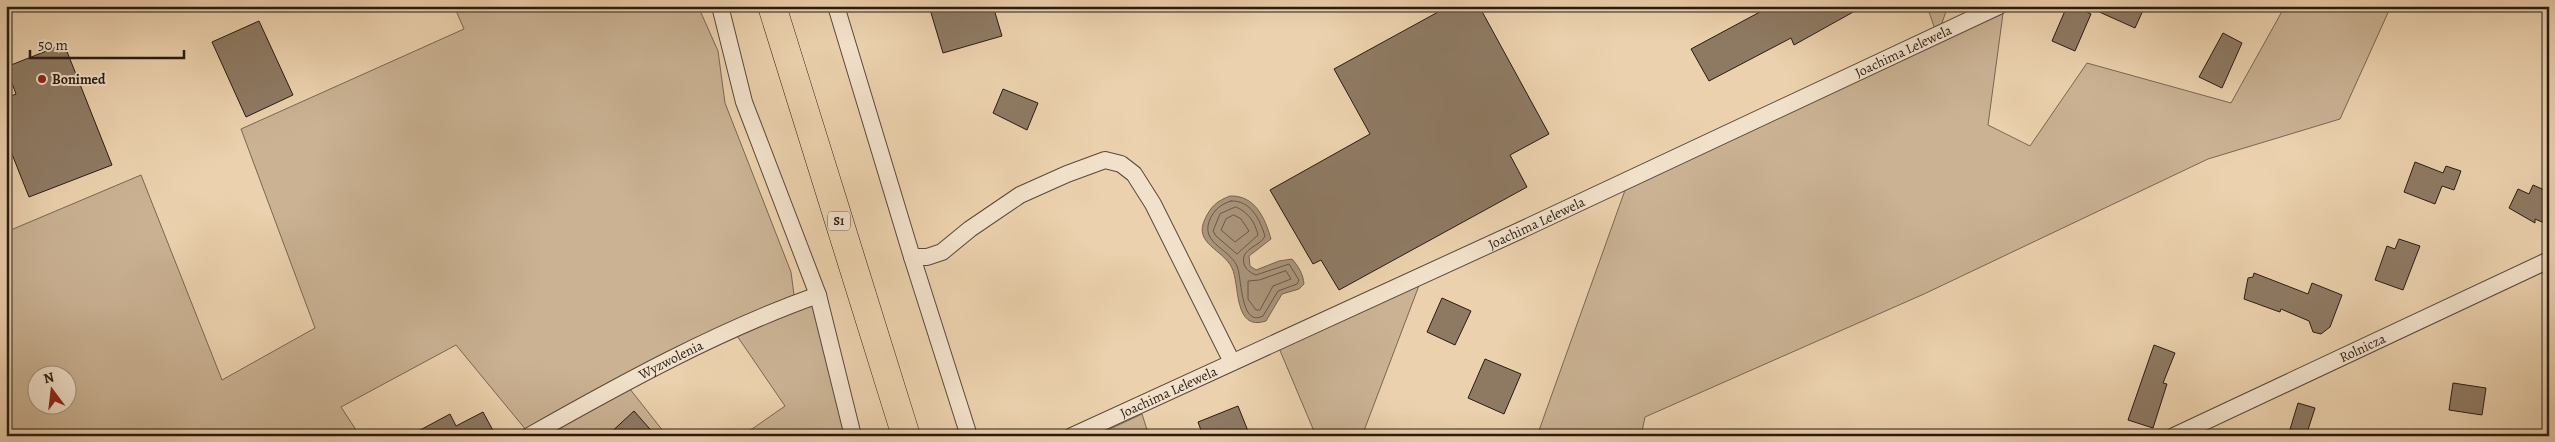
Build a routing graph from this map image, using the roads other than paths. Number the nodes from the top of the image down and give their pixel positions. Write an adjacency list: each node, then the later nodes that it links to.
1 (720, 6): 7 (street)
2 (772, 6): 11 (highway, S1)
3 (836, 6): 5 (street)
4 (1999, 6): 8 (street, Joachima Lelewela)
5 (912, 257): 8 (street); 12 (street)
6 (2549, 260): 14 (street, Rolnicza)
7 (818, 294): 9 (street, Wyzwolenia); 10 (street)
8 (1232, 362): 13 (street, Joachima Lelewela)
9 (529, 436)
10 (853, 436)
11 (906, 436)
12 (969, 436)
13 (1072, 436)
14 (2174, 436)

